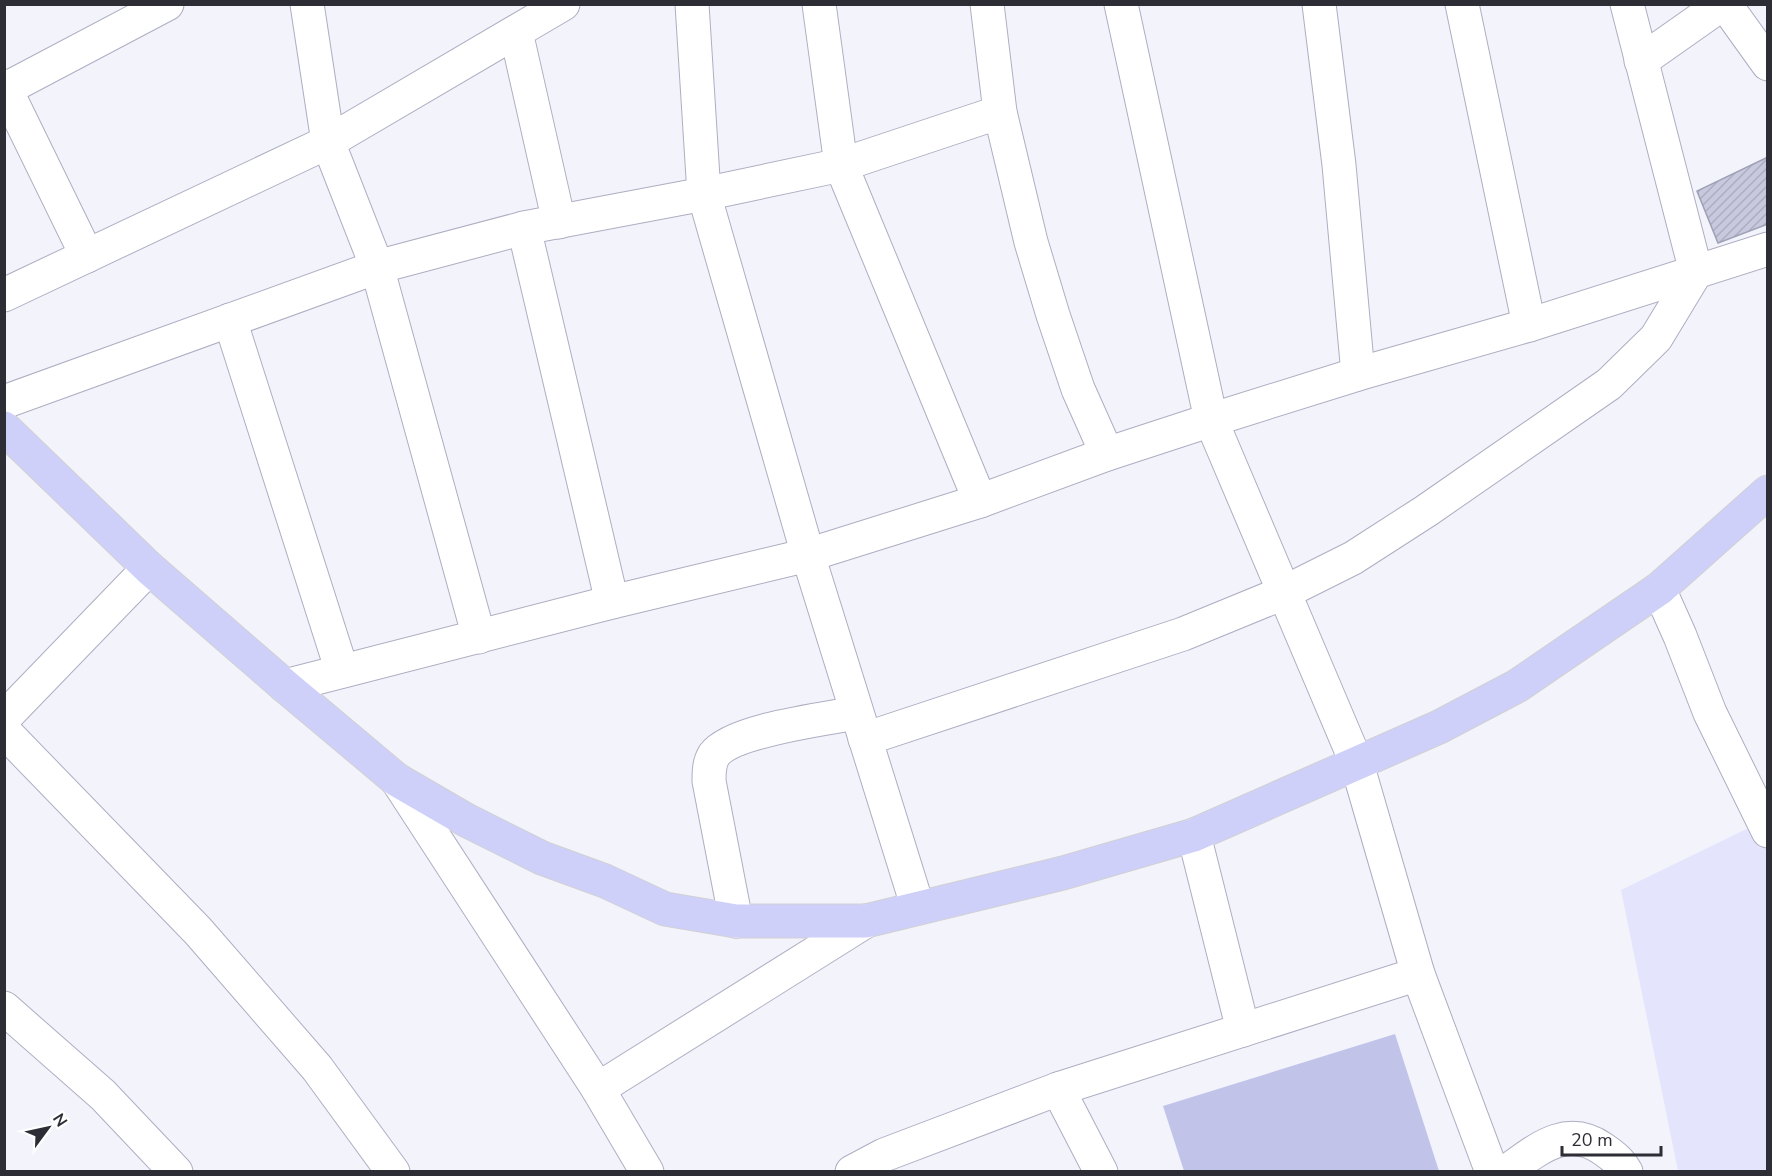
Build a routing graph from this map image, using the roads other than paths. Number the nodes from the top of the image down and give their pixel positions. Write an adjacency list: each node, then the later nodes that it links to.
1 (167, 4): 15 (street)
2 (307, 4): 17 (street)
3 (563, 4): 12 (street)
4 (692, 4): 19 (street)
5 (819, 4): 18 (street)
6 (987, 4): 16 (street)
7 (1121, 4): 31 (street)
8 (1319, 4): 29 (street)
9 (1462, 4): 28 (street)
10 (1628, 4): 13 (street)
11 (1724, 4): 13 (street); 14 (street)
12 (516, 32): 17 (street); 20 (street)
13 (1641, 61): 25 (street)
14 (1767, 64)
15 (5, 89): 23 (street)
16 (1000, 112): 18 (street); 33 (street)
17 (328, 142): 23 (street); 24 (street)
18 (841, 165): 19 (street); 35 (street)
19 (704, 194): 20 (street); 36 (street)
20 (560, 222): 21 (street)
21 (524, 228): 24 (street); 40 (street)
22 (1767, 249): 25 (street)
23 (87, 256): 26 (street)
24 (377, 267): 27 (street); 41 (street)
25 (1696, 273): 28 (street); 39 (street)
26 (4, 295)
27 (230, 320): 30 (street); 42 (street)
28 (1529, 325): 29 (street)
29 (1358, 374): 31 (street)
30 (4, 402)
31 (1211, 420): 33 (street); 39 (street)
32 (4, 428): 37 (main road)
33 (1107, 454): 35 (street)
34 (1767, 492): 38 (main road)
35 (980, 501): 36 (street)
36 (808, 555): 40 (street); 45 (street)
37 (149, 568): 43 (main road); 44 (street)
38 (1659, 590): 47 (main road); 49 (street)
39 (1283, 593): 45 (street); 47 (street)
40 (612, 602): 41 (street)
41 (479, 637): 42 (street)
42 (342, 671): 43 (street)
43 (285, 686): 48 (main road)
44 (4, 718)
45 (860, 726): 51 (street); 52 (street)
46 (4, 731): 61 (street)
47 (1357, 764): 50 (main road); 54 (street)
48 (397, 780): 52 (main road); 57 (street)
49 (1767, 831)
50 (1194, 835): 51 (main road); 56 (street)
51 (918, 908): 53 (main road)
52 (736, 921): 53 (main road)
53 (866, 921): 57 (street)
54 (1419, 974): 56 (street); 65 (street)
55 (4, 1008): 60 (street)
56 (1243, 1030): 58 (street)
57 (598, 1089): 62 (street)
58 (1058, 1089): 59 (street); 64 (street)
59 (889, 1163): 63 (street)
60 (176, 1172)
61 (393, 1172)
62 (647, 1172)
63 (852, 1172)
64 (1101, 1172)
65 (1492, 1172)
66 (1506, 1172): 67 (street)
67 (1626, 1172)

